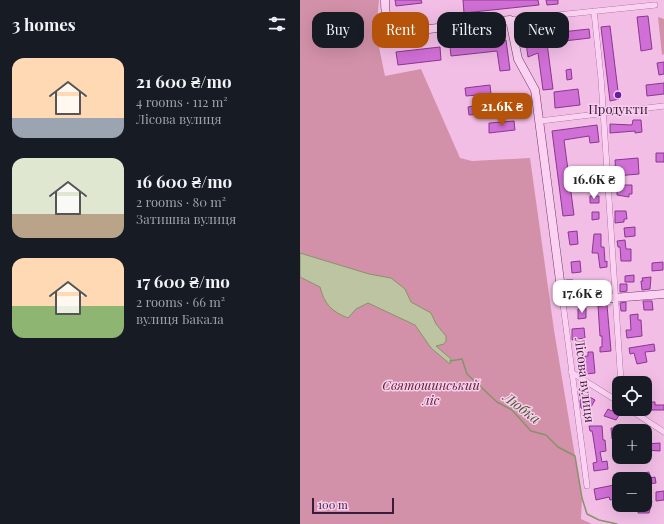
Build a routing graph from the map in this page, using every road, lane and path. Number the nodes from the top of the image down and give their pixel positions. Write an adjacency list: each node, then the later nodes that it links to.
1 (385, 0): 4 (street)
2 (655, 5): 3 (street)
3 (594, 11): 4 (street); 6 (street)
4 (510, 20): 7 (street, Лісова вулиця)
5 (664, 106): 6 (street)
6 (603, 114): 7 (street); 10 (street)
7 (540, 121): 9 (street, Лісова вулиця)
8 (664, 294): 10 (street)
9 (562, 296): 10 (street); 11 (street, Лісова вулиця)
10 (616, 298): 12 (street)
11 (571, 372): 13 (street); 16 (street, Лісова вулиця)
12 (621, 376)
13 (612, 398)
14 (640, 416): 15 (street)
15 (664, 432)
16 (587, 486)

